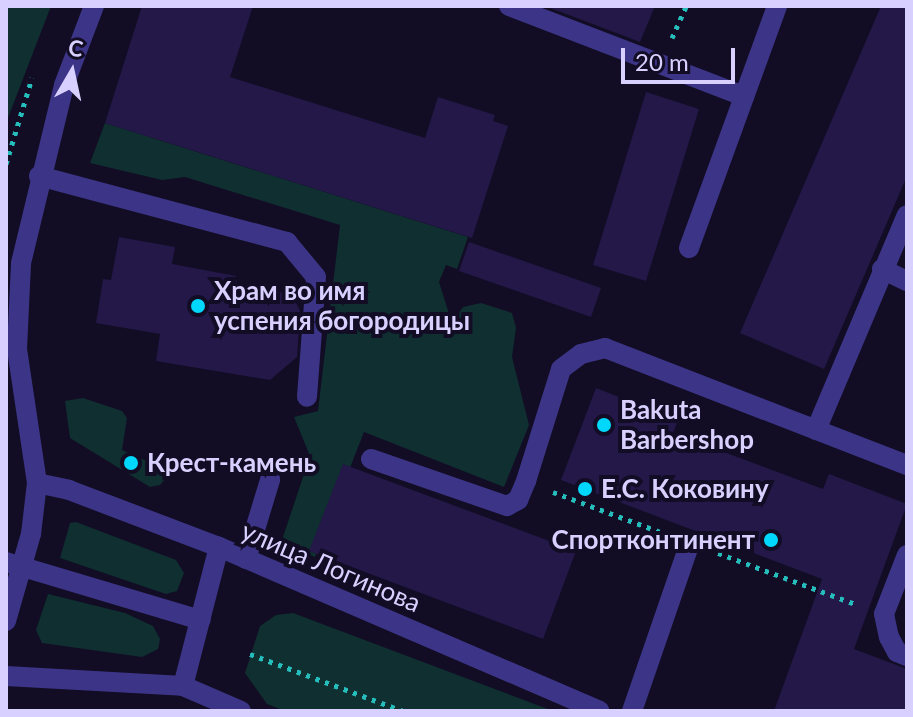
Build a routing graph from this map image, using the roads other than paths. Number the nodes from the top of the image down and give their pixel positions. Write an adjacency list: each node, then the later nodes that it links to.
1 (94, 6): 5 (street)
2 (509, 6): 4 (street)
3 (777, 6): 4 (street)
4 (744, 96): 7 (street)
5 (39, 176): 8 (street); 11 (street)
6 (907, 215): 9 (street)
7 (689, 248)
8 (14, 268): 16 (street)
9 (882, 269): 10 (street); 12 (street)
10 (907, 281)
11 (307, 397)
12 (816, 430): 13 (street); 14 (street)
13 (371, 459)
14 (907, 465)
15 (270, 480): 20 (street)
16 (37, 483): 18 (street, улица Логинова); 23 (street, bridge)
17 (690, 543): 29 (street)
18 (219, 547): 20 (street, улица Логинова); 22 (street)
19 (907, 555): 24 (street)
20 (246, 559): 28 (street, улица Логинова)
21 (6, 562): 22 (street)
22 (201, 620): 26 (street)
23 (6, 621)
24 (907, 656)
25 (6, 676): 26 (street)
26 (183, 686): 27 (street)
27 (241, 711)
28 (599, 711)
29 (632, 711)

